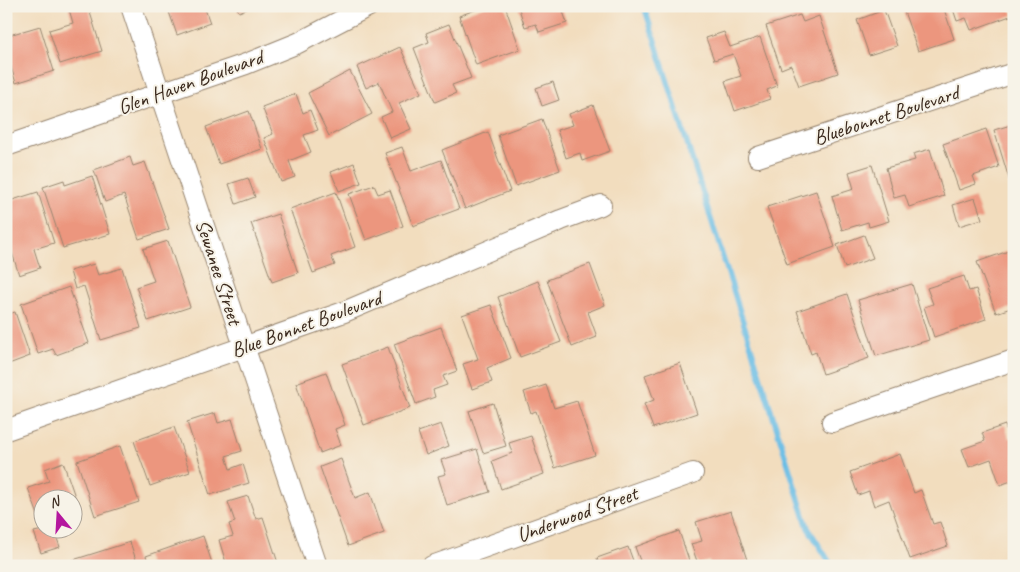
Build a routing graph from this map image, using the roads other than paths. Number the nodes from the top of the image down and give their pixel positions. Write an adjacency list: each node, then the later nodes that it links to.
1 (131, 6): 4 (street, Sewanee Street)
2 (370, 6): 4 (street, Glen Haven Boulevard)
3 (1014, 72): 6 (street, Bluebonnet Boulevard)
4 (160, 94): 5 (street, Glen Haven Boulevard); 8 (street, Sewanee Street)
5 (6, 146)
6 (758, 158)
7 (601, 205): 8 (street, Blue Bonnet Boulevard)
8 (244, 347): 11 (street, Blue Bonnet Boulevard); 13 (street, Sewanee Street)
9 (1014, 360): 10 (street)
10 (832, 422)
11 (6, 430)
12 (694, 473): 14 (street, Underwood Street)
13 (317, 566)
14 (432, 566)

